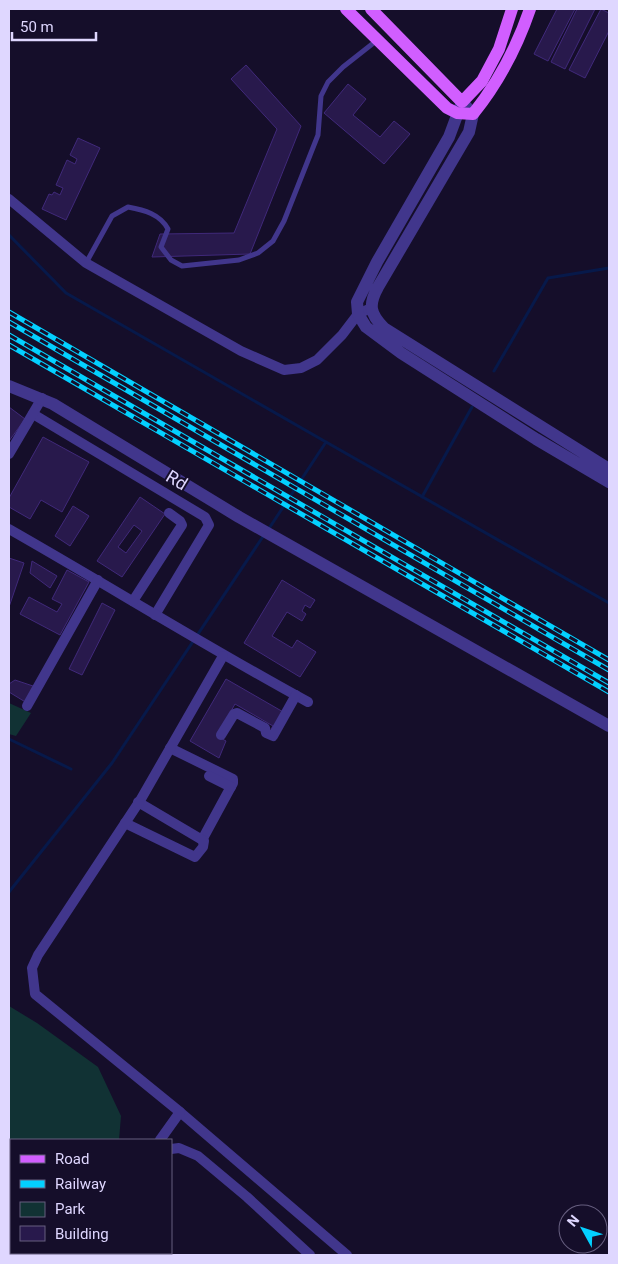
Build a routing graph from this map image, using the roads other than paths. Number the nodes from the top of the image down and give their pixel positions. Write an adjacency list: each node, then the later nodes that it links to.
1 (346, 9): 5 (main road)
2 (371, 9): 6 (main road)
3 (512, 9): 6 (main road)
4 (530, 9): 7 (main road)
5 (377, 41): 6 (main road); 9 (lane)
6 (460, 108): 7 (main road); 11 (street)
7 (473, 114): 10 (street)
8 (9, 199): 9 (street)
9 (86, 263): 11 (street)
10 (371, 308): 11 (street); 16 (street)
11 (358, 314): 17 (street)
12 (9, 386): 13 (street)
13 (42, 398): 14 (street); 27 (street)
14 (33, 414): 15 (street); 22 (street, Rd)
15 (9, 454)
16 (609, 469)
17 (609, 482)
18 (169, 513): 21 (street)
19 (9, 529): 20 (street)
20 (98, 580): 21 (street); 26 (street)
21 (133, 601): 22 (street)
22 (155, 615): 23 (street)
23 (224, 656): 24 (street); 29 (street)
24 (296, 696): 25 (street); 28 (street)
25 (308, 702)
26 (28, 706)
27 (609, 726)
28 (221, 735)
29 (170, 748): 31 (street); 32 (street)
30 (208, 776): 31 (street)
31 (231, 787): 34 (street)
32 (138, 802): 33 (street); 34 (street)
33 (125, 823): 34 (street); 35 (street)
34 (202, 840)
35 (180, 1112): 36 (street); 39 (street)
36 (161, 1139)
37 (172, 1149): 38 (street)
38 (310, 1255)
39 (346, 1255)

